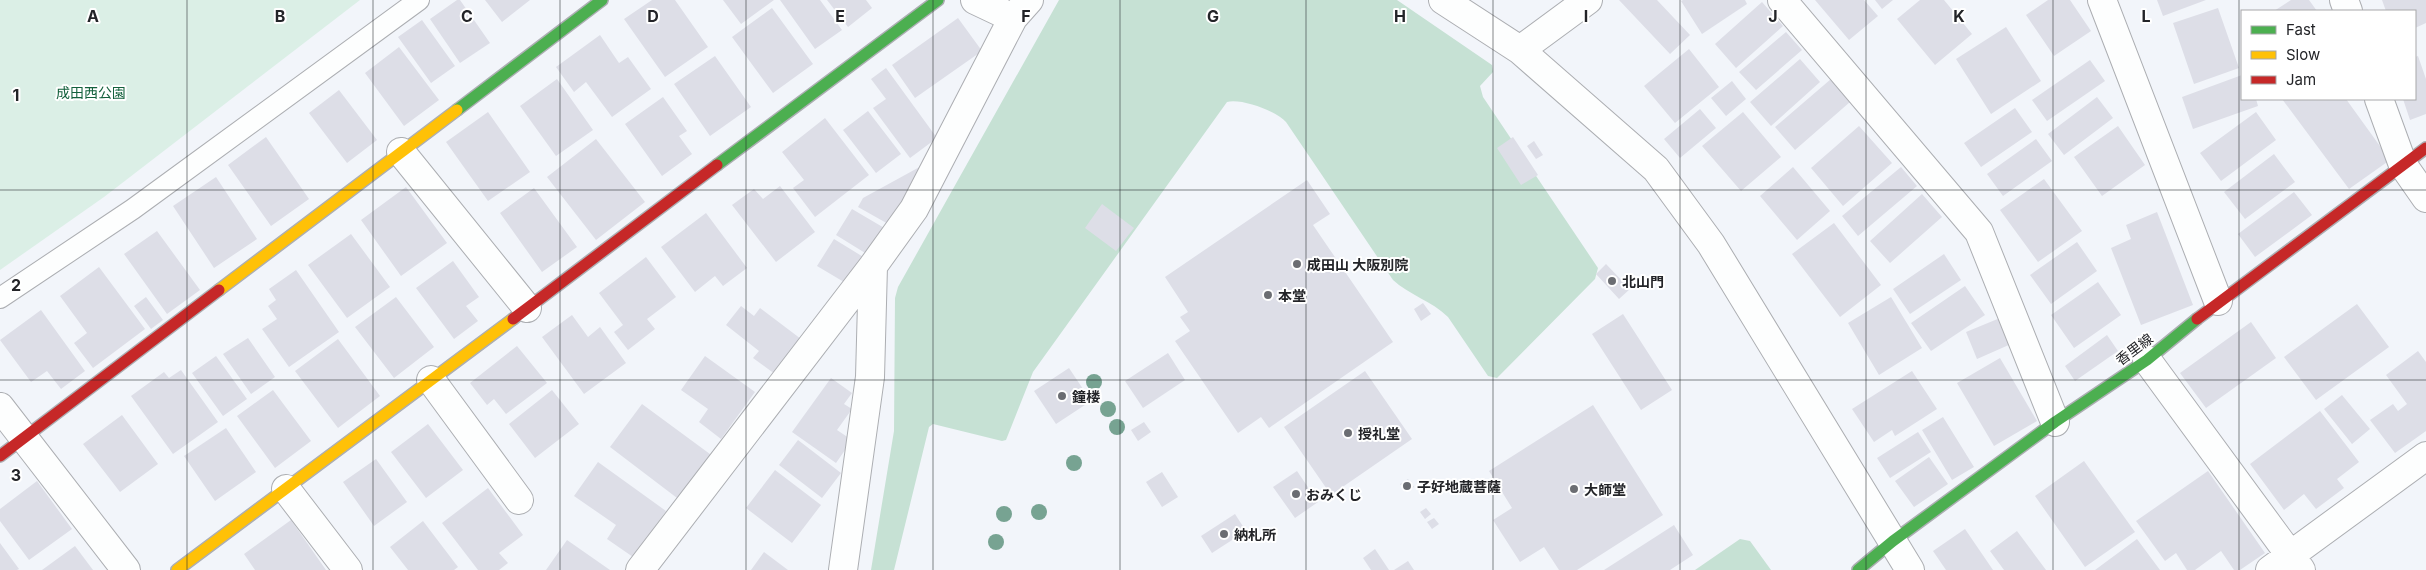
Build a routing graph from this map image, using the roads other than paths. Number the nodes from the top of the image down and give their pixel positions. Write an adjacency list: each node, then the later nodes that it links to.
1 (419, 0): 17 (lane)
2 (602, 0): 13 (street)
3 (938, 0): 19 (street)
4 (976, 0): 9 (street)
5 (1442, 0): 10 (street)
6 (1588, 0): 10 (street)
7 (1782, 0): 23 (street)
8 (2102, 0): 18 (street)
9 (1021, 9): 16 (street)
10 (1520, 50): 29 (street)
11 (2379, 100): 14 (street)
12 (2426, 148): 14 (street, 香里線)
13 (401, 152): 19 (street); 24 (street)
14 (2403, 166): 15 (street); 18 (street, 香里線)
15 (2426, 198)
16 (873, 266): 34 (street); 35 (street)
17 (0, 298)
18 (2218, 301): 20 (street, 香里線)
19 (527, 308): 21 (street)
20 (2147, 360): 23 (street, 香里線); 30 (street)
21 (431, 380): 27 (street); 28 (street)
22 (0, 406): 24 (street)
23 (2055, 422): 29 (street, 香里線)
24 (23, 439): 25 (street); 31 (street)
25 (0, 456)
26 (2426, 456): 30 (street)
27 (286, 489): 32 (street); 33 (street)
28 (519, 500)
29 (1893, 541): 36 (street, 香里線); 37 (street)
30 (2287, 565)
31 (126, 570)
32 (177, 570)
33 (348, 570)
34 (640, 570)
35 (843, 570)
36 (1858, 570)
37 (1910, 570)

